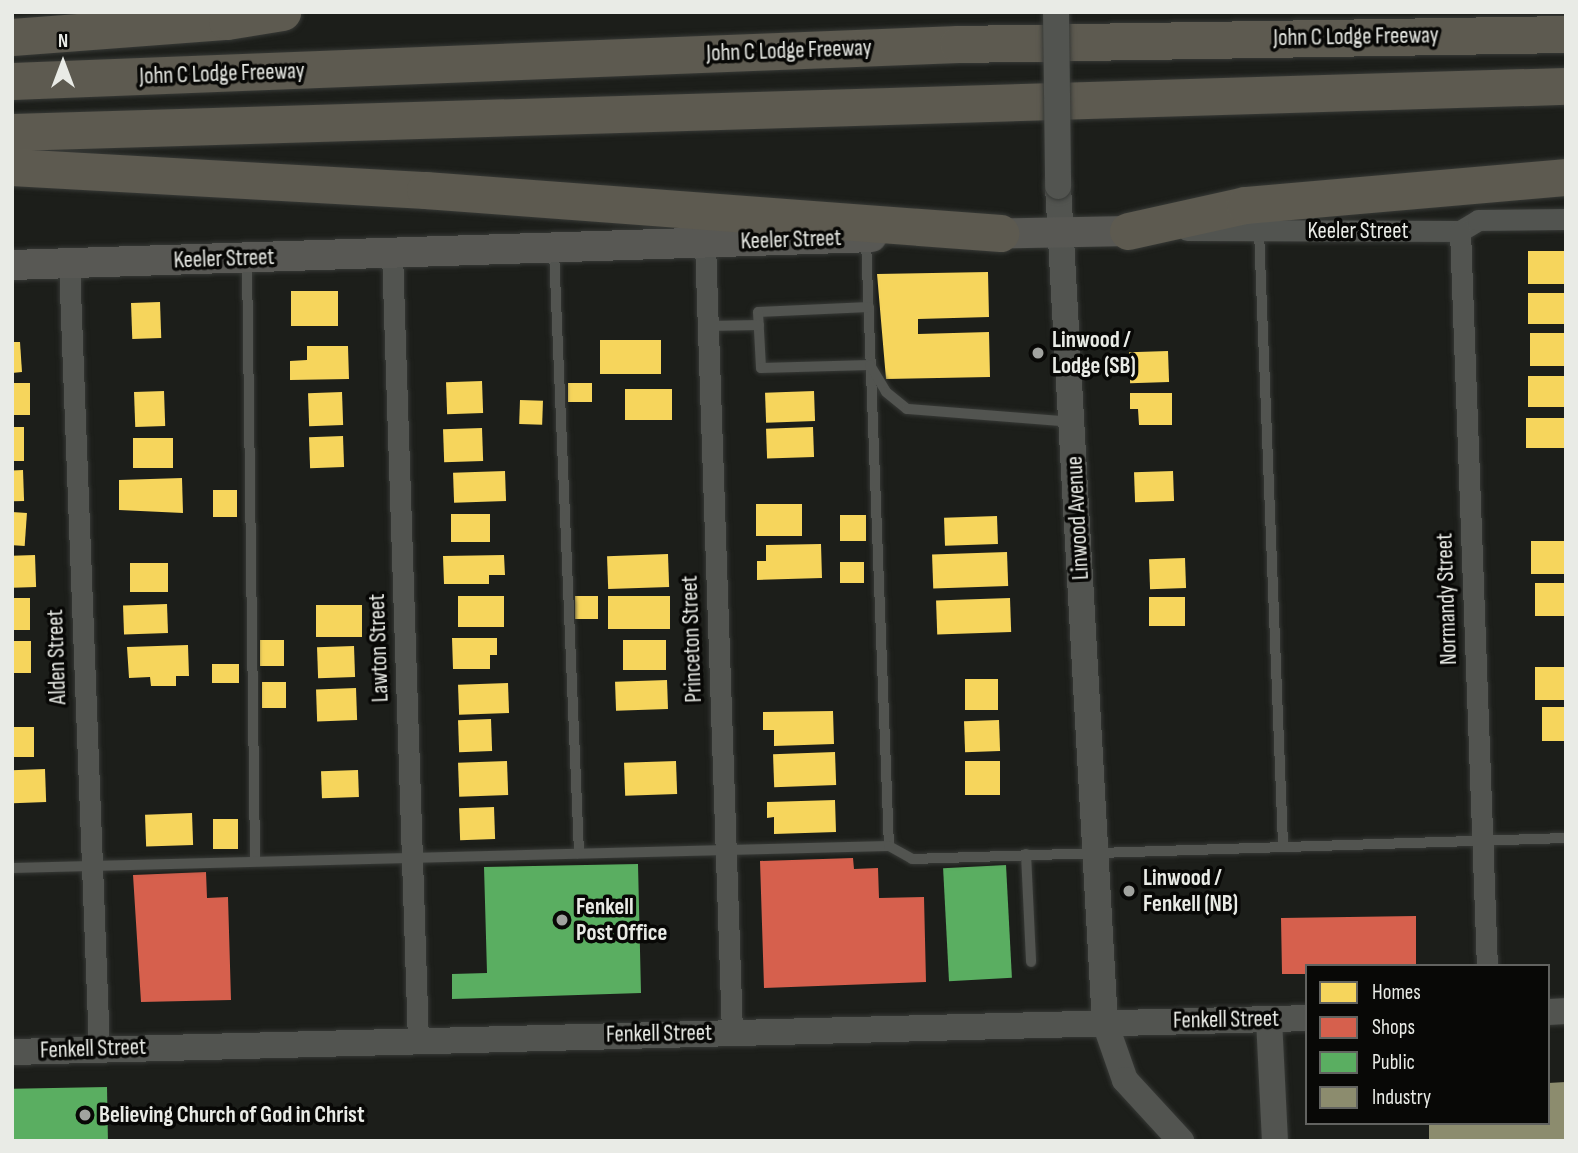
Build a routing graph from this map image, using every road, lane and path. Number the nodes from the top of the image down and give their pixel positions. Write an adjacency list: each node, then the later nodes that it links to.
1 (282, 12): 4 (highway)
2 (1056, 12): 14 (street, Linwood Avenue, bridge)
3 (1566, 34): 5 (highway, John C Lodge Freeway)
4 (12, 37)
5 (12, 81)
6 (1566, 86): 7 (highway)
7 (12, 132)
8 (12, 167): 15 (highway)
9 (1566, 177): 11 (highway)
10 (1566, 219): 13 (street, Keeler Street)
11 (1128, 231): 12 (street, Keeler Street); 14 (main road, Keeler Street)
12 (1259, 231): 13 (street, Keeler Street); 30 (lane)
13 (1460, 231): 29 (street, Normandy Street)
14 (1059, 232): 15 (main road, Keeler Street); 27 (street, Linwood Avenue)
15 (1000, 233): 16 (main road, Keeler Street)
16 (866, 238): 17 (main road, Keeler Street); 23 (lane)
17 (705, 243): 18 (main road, Keeler Street); 25 (street, Princeton Street)
18 (554, 248): 19 (main road, Keeler Street); 34 (lane)
19 (393, 253): 20 (main road, Keeler Street); 36 (street, Lawton Street)
20 (247, 258): 21 (main road, Keeler Street); 37 (lane)
21 (69, 264): 22 (main road, Keeler Street); 38 (street, Alden Street)
22 (12, 265)
23 (869, 307): 24 (lane); 26 (lane)
24 (759, 325): 25 (lane); 26 (lane)
25 (708, 326): 32 (street, Princeton Street)
26 (870, 365): 27 (lane); 31 (lane)
27 (1073, 422): 33 (street, Linwood Avenue)
28 (1566, 838): 29 (lane)
29 (1481, 840): 30 (lane); 41 (street, Normandy Street)
30 (1283, 845): 33 (lane)
31 (889, 846): 32 (lane); 35 (lane)
32 (726, 849): 34 (lane); 45 (street, Princeton Street)
33 (1096, 851): 35 (lane); 44 (street, Linwood Avenue)
34 (579, 853): 36 (lane)
35 (1026, 854): 40 (lane)
36 (412, 857): 37 (lane); 46 (street, Lawton Street)
37 (255, 859): 38 (lane)
38 (92, 865): 39 (lane); 47 (street, Alden Street)
39 (12, 868)
40 (1031, 962)
41 (1487, 964)
42 (1305, 1018): 43 (street, Fenkell Street)
43 (1269, 1019): 44 (street, Fenkell Street); 50 (street)
44 (1105, 1023): 45 (street, Fenkell Street); 49 (street, Linwood Avenue)
45 (732, 1032): 46 (street, Fenkell Street)
46 (418, 1040): 47 (street, Fenkell Street)
47 (99, 1049): 48 (street, Fenkell Street)
48 (12, 1052)
49 (1181, 1141)
50 (1275, 1141)

